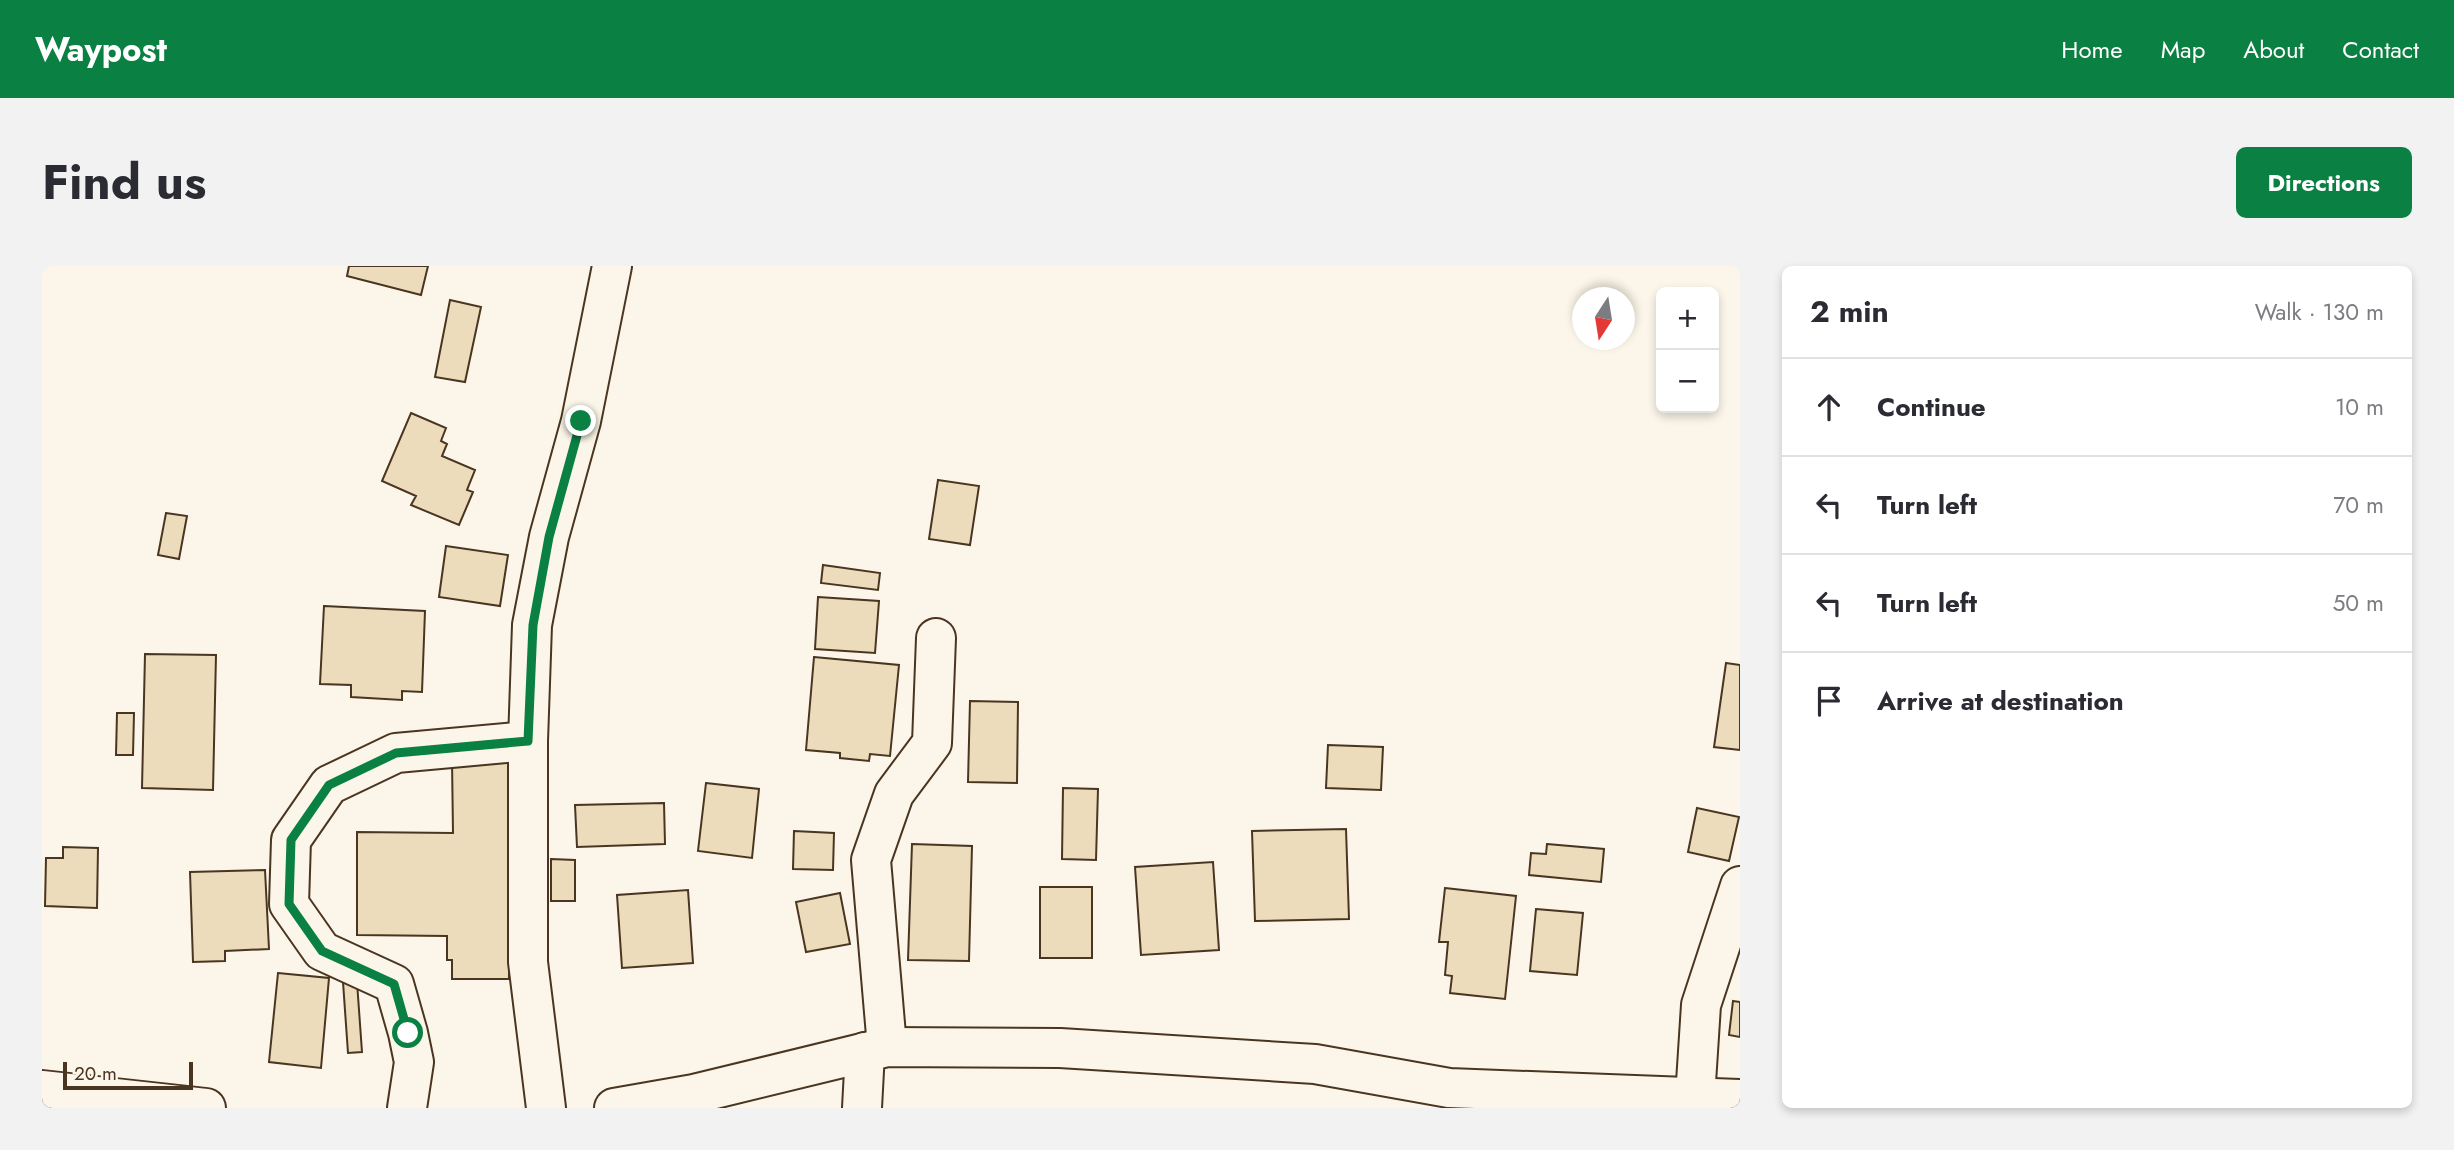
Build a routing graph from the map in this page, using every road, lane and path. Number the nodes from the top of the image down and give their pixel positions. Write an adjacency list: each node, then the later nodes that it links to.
1 (611, 266): 3 (street)
2 (936, 638): 5 (street)
3 (528, 741): 11 (street); 12 (street)
4 (1740, 886): 7 (street)
5 (876, 1049): 9 (street); 13 (street); 14 (street)
6 (42, 1090): 10 (street)
7 (1695, 1098): 8 (street); 9 (street)
8 (1740, 1099)
9 (1657, 1102)
10 (206, 1108)
11 (407, 1108)
12 (546, 1108)
13 (614, 1108)
14 (862, 1108)

